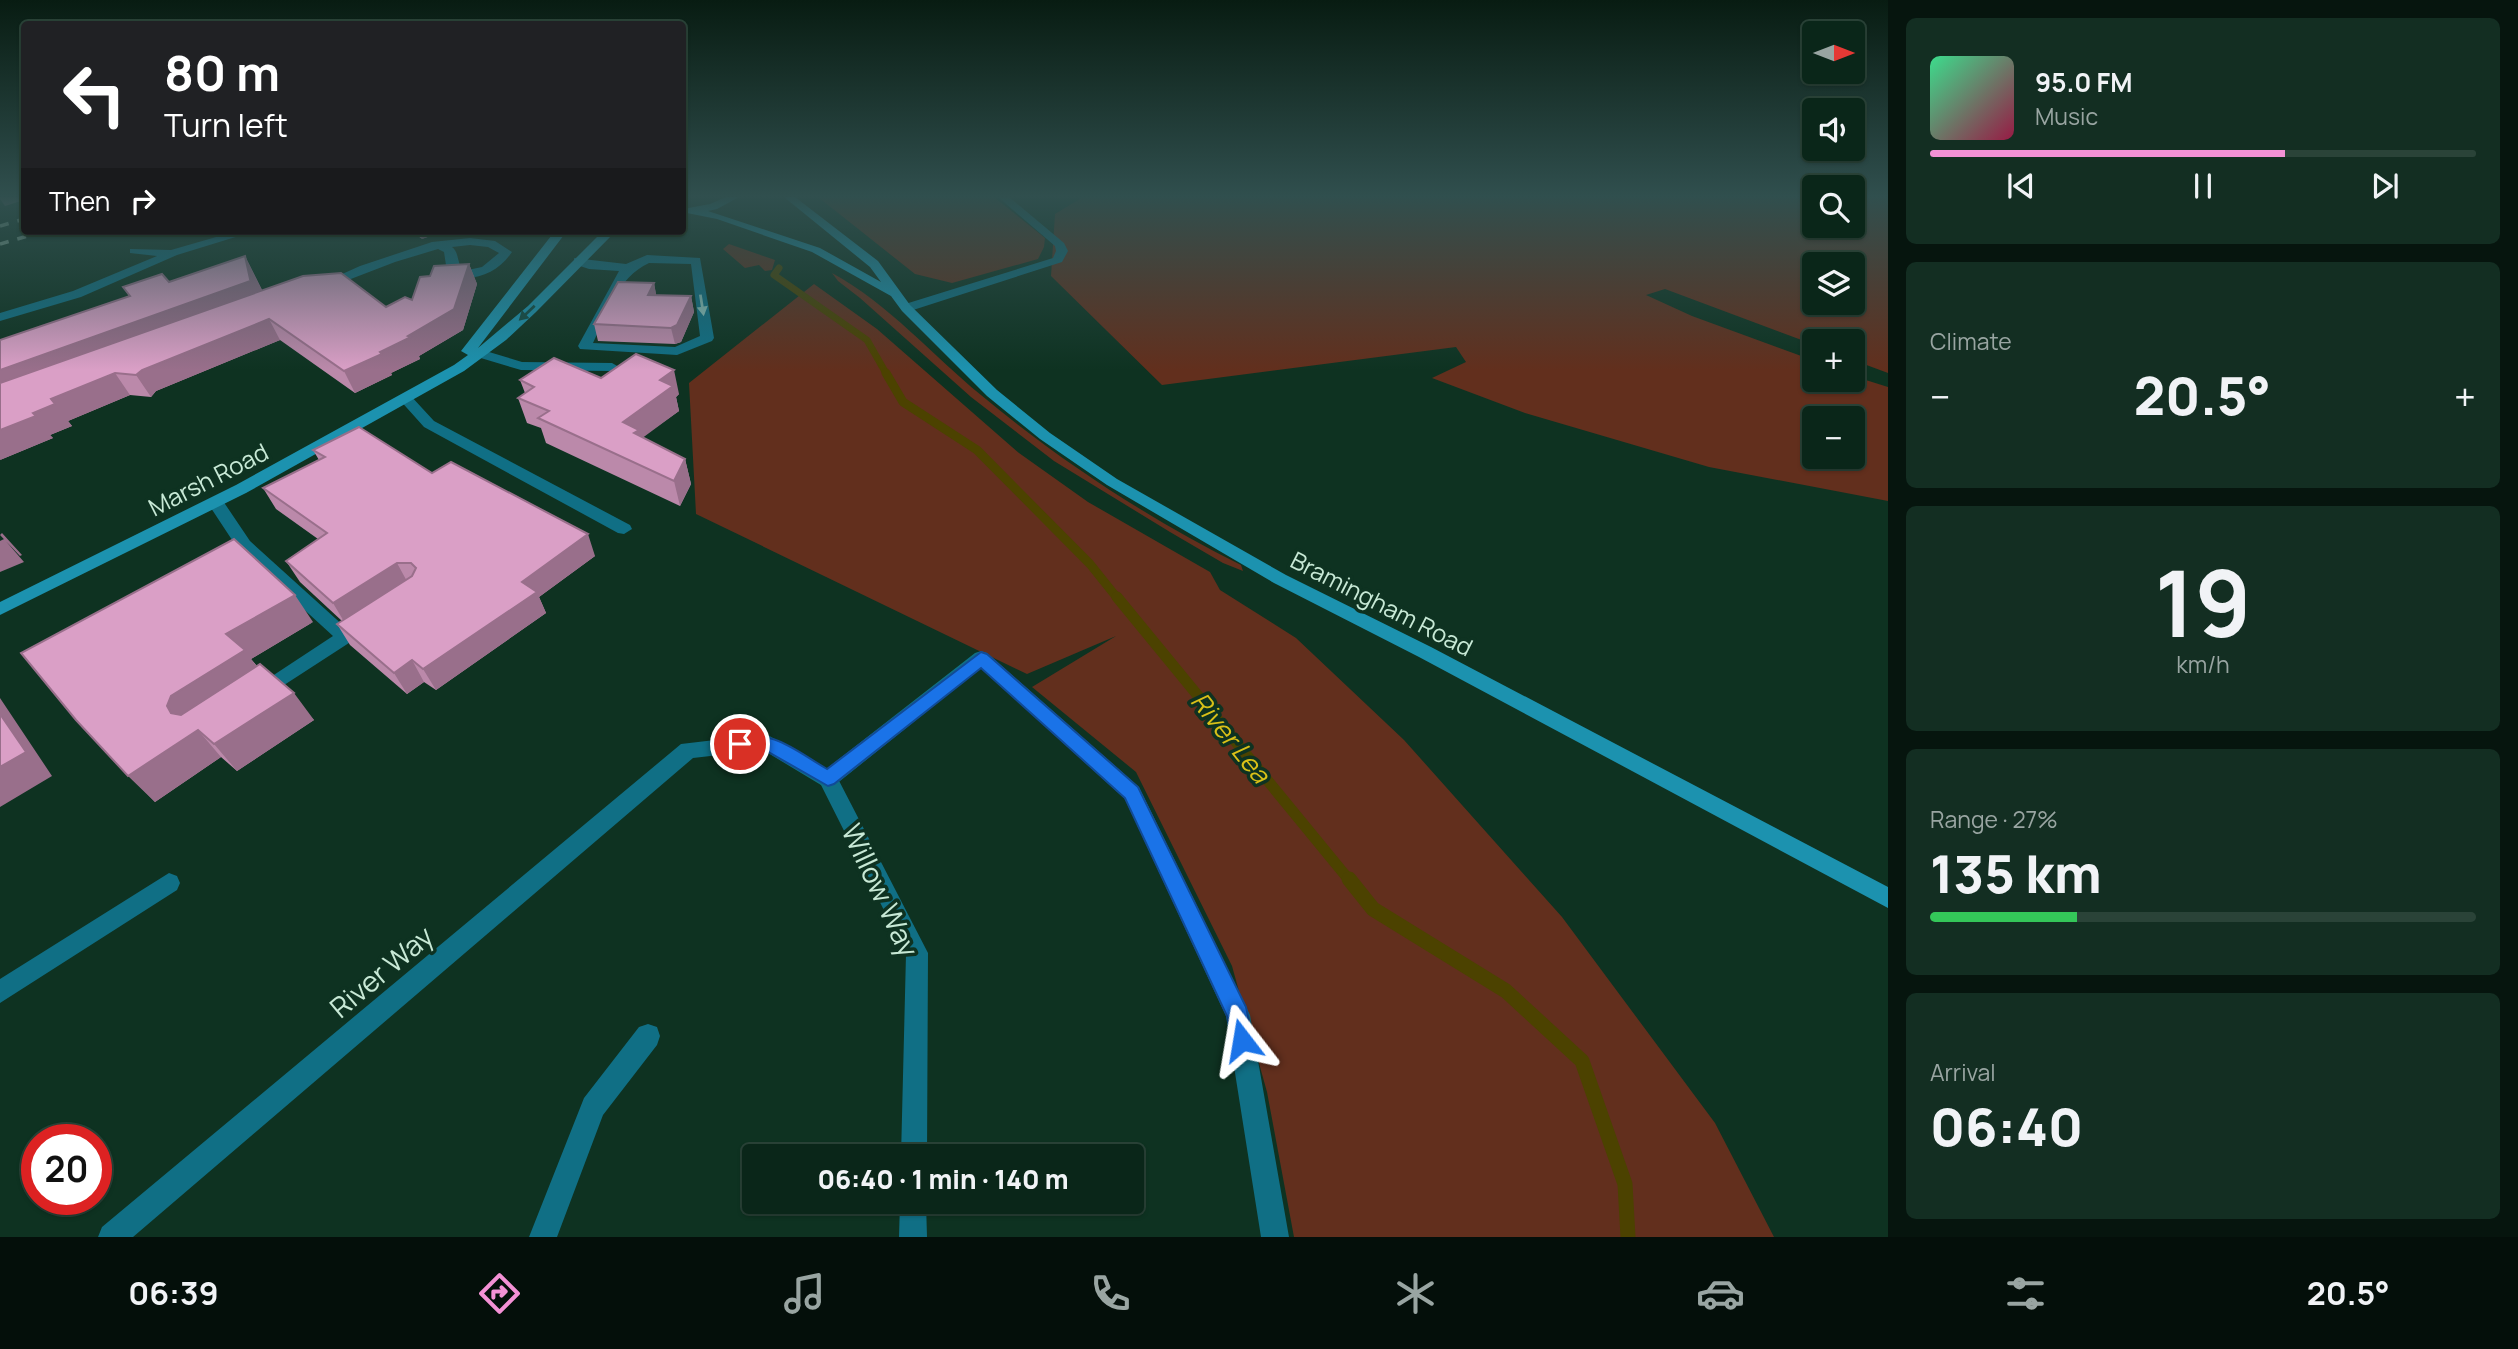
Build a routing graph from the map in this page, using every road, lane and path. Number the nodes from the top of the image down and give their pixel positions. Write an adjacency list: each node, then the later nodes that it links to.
1 (169, 255): 15 (street)
2 (407, 255): 12 (street)
3 (451, 255): 4 (street)
4 (504, 255)
5 (542, 255): 18 (street, Marsh Road)
6 (585, 255): 10 (street, Marsh Road)
7 (824, 255): 13 (street, Bramingham Road)
8 (862, 255): 13 (street, Bramingham Road)
9 (1060, 255): 14 (street)
10 (578, 261): 11 (street); 16 (street, Marsh Road, one-way to 16)
11 (628, 268): 11 (street, one-way to 11)
12 (318, 287)
13 (894, 294): 14 (street, Bramingham Road)
14 (906, 308): 28 (street, Bramingham Road)
15 (0, 317)
16 (479, 353): 17 (street); 18 (street, Marsh Road)
17 (612, 367)
18 (434, 382): 19 (street, Marsh Road)
19 (405, 398): 20 (street, Marsh Road); 21 (street)
20 (215, 502): 22 (street, Marsh Road); 24 (street)
21 (624, 528)
22 (0, 609)
23 (375, 618): 24 (street)
24 (345, 638): 25 (street)
25 (246, 702)
26 (828, 779): 31 (street, Willow Way); 33 (street, River Way); 36 (street)
27 (169, 883): 29 (street)
28 (1888, 898)
29 (0, 992)
30 (648, 1036): 34 (street)
31 (914, 1144)
32 (913, 1214): 35 (street)
33 (112, 1237)
34 (543, 1237)
35 (913, 1237)
36 (1275, 1237)

